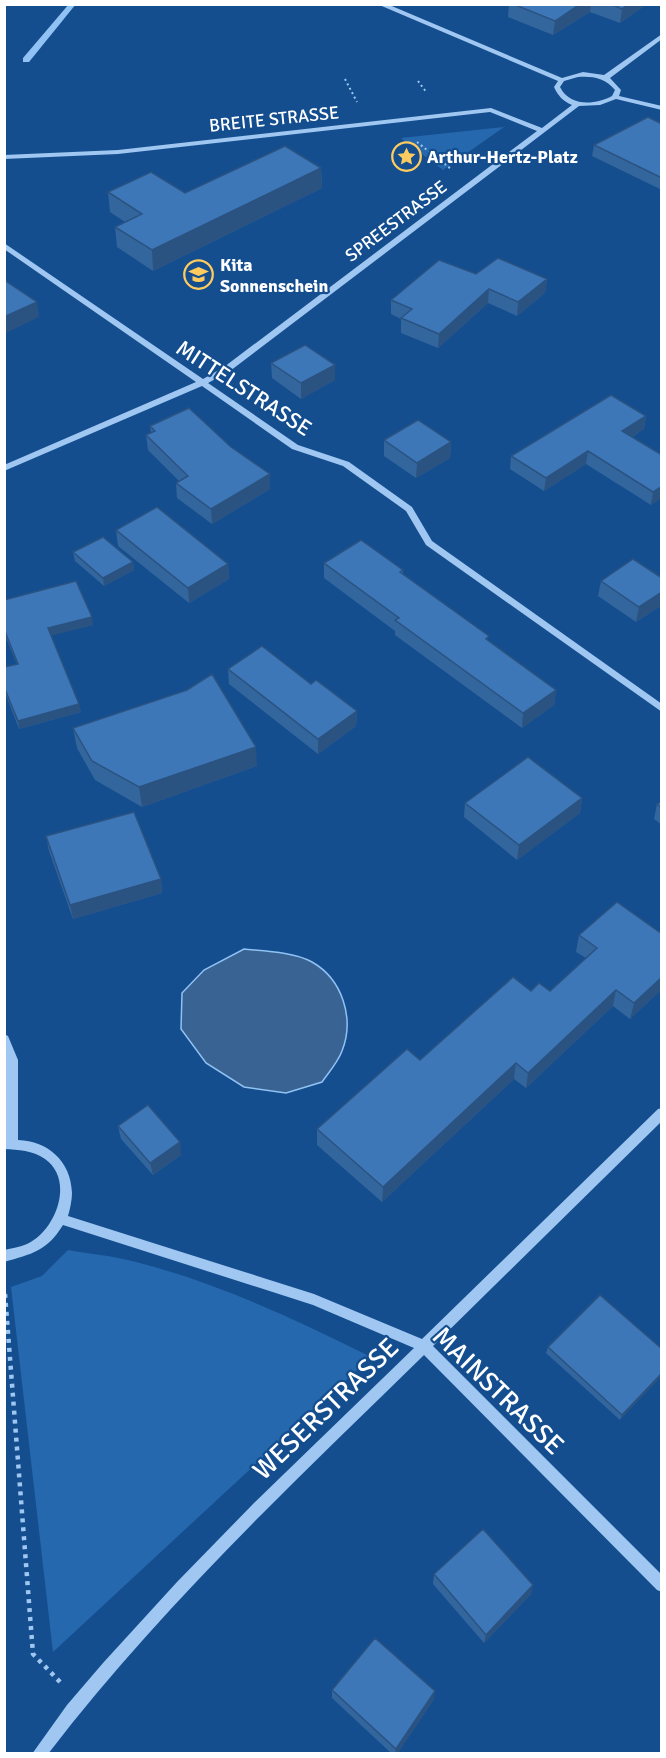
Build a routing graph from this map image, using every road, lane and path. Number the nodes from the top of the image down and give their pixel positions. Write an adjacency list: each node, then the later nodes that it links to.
1 (380, 4): 4 (street)
2 (662, 36): 3 (street)
3 (605, 78): 4 (street); 5 (street)
4 (562, 80): 6 (street)
5 (615, 97): 6 (street); 7 (street)
6 (578, 104): 9 (street, SPREESTRASSE)
7 (662, 108)
8 (390, 122): 9 (street, BREITE STRASSE); 10 (street, BREITE STRASSE); 11 (path)
9 (543, 131): 11 (street, SPREESTRASSE)
10 (4, 157)
11 (473, 183): 13 (street, SPREESTRASSE)
12 (4, 245): 13 (street, MITTELSTRASSE)
13 (202, 383): 14 (street, SPREESTRASSE); 15 (street, MITTELSTRASSE)
14 (4, 468)
15 (662, 709)
16 (4, 1039): 18 (street)
17 (662, 1113): 22 (street, WESERSTRASSE)
18 (8, 1144): 19 (street)
19 (62, 1219): 20 (street); 22 (street, MAINSTRASSE)
20 (4, 1256)
21 (5, 1294): 24 (path)
22 (424, 1346): 23 (street, MAINSTRASSE); 24 (street, WESERSTRASSE)
23 (662, 1585)
24 (78, 1700): 25 (street, WESERSTRASSE)
25 (39, 1754)

